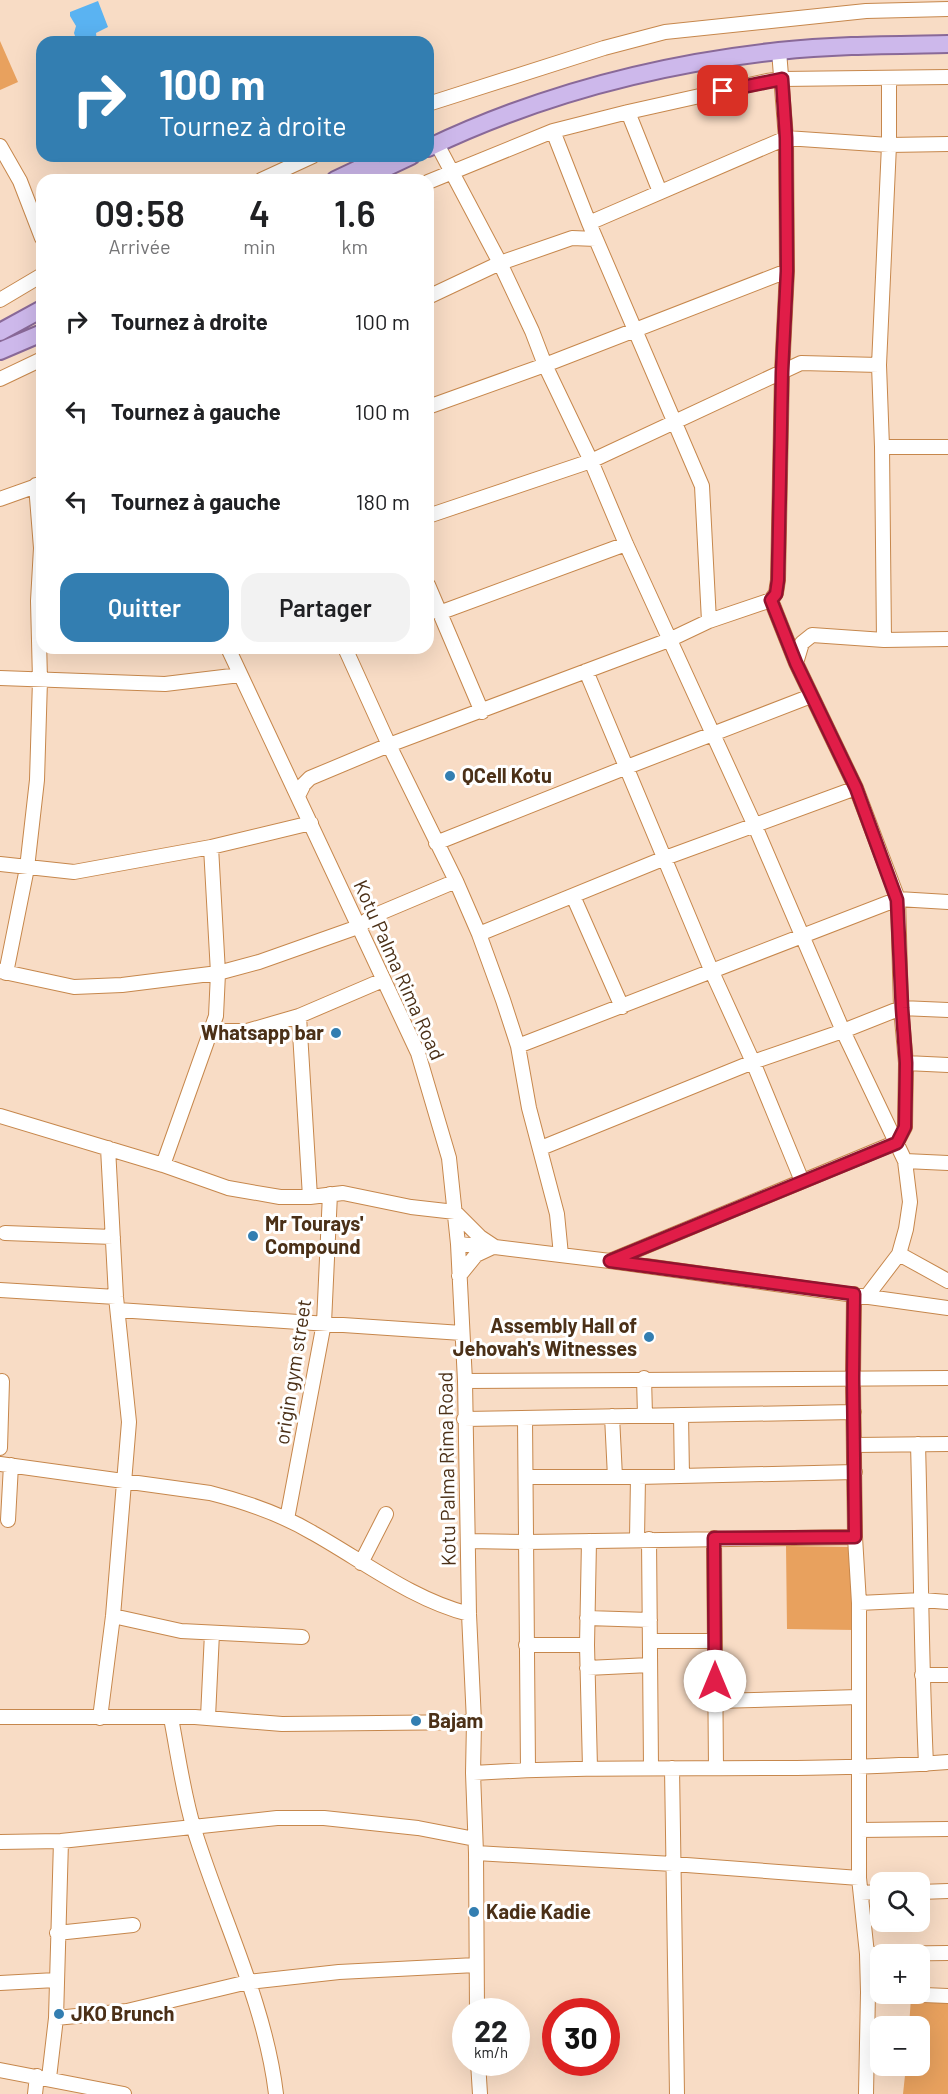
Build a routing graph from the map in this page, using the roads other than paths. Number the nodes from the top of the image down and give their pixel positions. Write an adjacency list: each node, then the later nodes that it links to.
1 (948, 9): 8 (street)
2 (948, 34): 12 (main road)
3 (948, 44): 4 (main road)
4 (780, 51): 7 (street); 13 (main road)
5 (948, 77): 6 (street)
6 (889, 78): 7 (street); 15 (street)
7 (782, 79): 9 (street); 11 (street)
8 (434, 102)
9 (628, 112): 10 (street); 26 (street)
10 (553, 131): 21 (street); 28 (street)
11 (786, 138): 15 (street); 26 (street); 31 (street)
12 (434, 142)
13 (434, 142)
14 (948, 144): 15 (street)
15 (889, 145): 42 (street)
16 (0, 146): 27 (street)
17 (434, 147): 21 (street)
18 (300, 162): 22 (street)
19 (373, 162): 23 (main road)
20 (398, 162): 24 (main road)
21 (451, 172): 25 (street); 30 (street)
22 (274, 174)
23 (348, 174)
24 (373, 174)
25 (434, 179)
26 (660, 192): 28 (street)
27 (36, 222)
28 (589, 223): 29 (street)
29 (596, 239): 30 (street); 36 (street)
30 (500, 263): 33 (street); 41 (street)
31 (787, 271): 36 (street); 43 (street)
32 (36, 279): 34 (street)
33 (434, 294)
34 (0, 300)
35 (36, 312): 37 (main road)
36 (636, 330): 41 (street); 46 (street)
37 (0, 332)
38 (36, 336): 39 (main road)
39 (0, 351)
40 (36, 362): 44 (street)
41 (545, 365): 45 (street); 49 (street)
42 (879, 365): 43 (street); 47 (street)
43 (782, 372): 46 (street); 55 (street)
44 (0, 379)
45 (434, 405)
46 (674, 422): 49 (street); 57 (street)
47 (882, 447): 48 (street); 62 (street)
48 (948, 447)
49 (591, 461): 52 (street); 53 (street)
50 (36, 485): 51 (street)
51 (0, 499)
52 (434, 514)
53 (626, 544): 56 (street); 61 (street)
54 (434, 600): 56 (street)
55 (771, 600): 57 (street); 58 (street)
56 (439, 613): 72 (street)
57 (709, 621): 61 (street)
58 (784, 632): 59 (street); 66 (street)
59 (812, 635): 62 (street); 66 (street)
60 (948, 639): 62 (street)
61 (669, 640): 67 (street); 73 (street)
62 (884, 640)
63 (39, 654): 70 (street)
64 (231, 654): 68 (street, Kotu Palma Rima Road)
65 (348, 654): 74 (street)
66 (796, 663): 71 (street)
67 (586, 671): 72 (street); 75 (street)
68 (240, 675): 70 (street); 77 (street, Kotu Palma Rima Road)
69 (0, 678): 70 (street)
70 (40, 680): 84 (street)
71 (811, 696): 73 (street); 76 (street)
72 (482, 712): 74 (street)
73 (713, 734): 75 (street); 79 (street)
74 (389, 745): 77 (street); 80 (street)
75 (627, 767): 80 (street); 82 (street)
76 (856, 788): 79 (street); 87 (street)
77 (298, 796): 78 (street, Kotu Palma Rima Road)
78 (311, 823): 81 (street); 89 (street, Kotu Palma Rima Road)
79 (755, 826): 82 (street); 91 (street)
80 (436, 843): 85 (street)
81 (211, 847): 84 (street); 94 (street)
82 (665, 858): 86 (street); 93 (street)
83 (0, 864): 84 (street)
84 (27, 868): 92 (street)
85 (456, 881): 89 (street); 90 (street)
86 (573, 896): 90 (street); 96 (street)
87 (897, 900): 88 (street); 91 (street); 97 (street)
88 (948, 902)
89 (358, 927): 94 (street); 95 (street, Kotu Palma Rima Road)
90 (479, 934): 102 (street)
91 (803, 936): 93 (street); 101 (street)
92 (3, 972): 94 (street)
93 (712, 972): 96 (street); 103 (street)
94 (218, 973): 100 (street)
95 (383, 980): 99 (street); 116 (street, Kotu Palma Rima Road)
96 (622, 1006): 102 (street)
97 (902, 1008): 98 (street); 101 (street); 104 (street)
98 (948, 1010)
99 (299, 1016): 100 (street); 115 (street)
100 (212, 1031): 112 (street)
101 (843, 1031): 103 (street); 107 (street)
102 (518, 1046): 109 (street)
103 (753, 1062): 109 (street); 113 (street)
104 (906, 1063): 105 (street); 107 (street)
105 (948, 1065)
106 (0, 1116): 108 (street)
107 (897, 1143): 110 (street); 113 (street)
108 (108, 1148): 112 (street); 118 (street)
109 (541, 1148): 122 (street)
110 (905, 1161): 111 (street); 121 (street)
111 (948, 1163)
112 (163, 1165): 115 (street)
113 (802, 1181): 123 (street)
114 (330, 1194): 115 (street); 116 (street); 130 (street, origin gym street)
115 (310, 1197)
116 (455, 1212): 119 (street, Kotu Palma Rima Road); 120 (street)
117 (5, 1233): 118 (street)
118 (113, 1237): 128 (street)
119 (458, 1244): 120 (street); 124 (street, Kotu Palma Rima Road)
120 (494, 1247): 122 (street); 124 (street)
121 (899, 1254): 125 (street); 127 (street)
122 (561, 1255): 123 (street)
123 (610, 1261): 127 (street)
124 (459, 1276): 131 (street, Kotu Palma Rima Road)
125 (948, 1281)
126 (0, 1290): 128 (street)
127 (861, 1295): 129 (street); 133 (street)
128 (117, 1303): 130 (street); 153 (street)
129 (948, 1308)
130 (324, 1323): 131 (street); 155 (street, origin gym street)
131 (462, 1333): 136 (street, Kotu Palma Rima Road)
132 (644, 1378): 133 (street); 136 (street); 138 (street)
133 (853, 1378): 134 (street); 137 (street)
134 (948, 1378)
135 (2, 1380): 146 (street)
136 (465, 1381): 141 (street, Kotu Palma Rima Road)
137 (854, 1412): 139 (street); 145 (street)
138 (645, 1415): 139 (street); 140 (street)
139 (681, 1415): 149 (street)
140 (612, 1416): 142 (street); 151 (street)
141 (464, 1419): 142 (street); 160 (street, Kotu Palma Rima Road)
142 (525, 1419): 150 (street)
143 (918, 1444): 144 (street); 145 (street); 164 (street)
144 (948, 1444)
145 (855, 1445): 148 (street)
146 (0, 1448)
147 (5, 1465): 153 (street); 156 (street)
148 (855, 1472): 149 (street); 157 (street)
149 (682, 1476): 152 (street)
150 (526, 1477): 151 (street); 162 (street)
151 (615, 1477): 152 (street)
152 (638, 1477): 159 (street)
153 (124, 1480): 155 (street); 168 (street)
154 (386, 1514): 163 (street)
155 (287, 1519): 163 (street)
156 (8, 1521)
157 (855, 1537): 158 (street); 166 (street)
158 (714, 1538): 159 (street); 174 (street)
159 (643, 1539): 161 (street); 170 (street)
160 (469, 1540): 162 (street); 167 (street, Kotu Palma Rima Road)
161 (589, 1541): 162 (street); 169 (street)
162 (526, 1542): 175 (street)
163 (361, 1563): 167 (street)
164 (922, 1600): 165 (street); 166 (street); 179 (street)
165 (948, 1602)
166 (859, 1603): 181 (street)
167 (469, 1614): 187 (street, Kotu Palma Rima Road)
168 (113, 1616): 171 (street); 184 (street)
169 (587, 1618): 170 (street); 176 (street)
170 (650, 1620): 173 (street)
171 (212, 1633): 172 (street); 186 (street)
172 (302, 1637)
173 (650, 1641): 174 (street); 177 (street)
174 (715, 1641): 182 (street)
175 (526, 1645): 176 (street); 195 (street)
176 (587, 1645): 178 (street)
177 (650, 1665): 178 (street); 191 (street)
178 (588, 1668): 192 (street)
179 (922, 1675): 180 (street); 189 (street)
180 (948, 1675)
181 (859, 1697): 182 (street); 190 (street)
182 (715, 1701): 194 (street)
183 (0, 1717): 184 (street)
184 (100, 1718): 185 (street)
185 (171, 1718): 186 (street); 197 (street)
186 (208, 1718): 187 (street)
187 (474, 1722): 196 (street, Kotu Palma Rima Road)
188 (948, 1762): 189 (street)
189 (926, 1764): 190 (street)
190 (859, 1766): 194 (street); 199 (street)
191 (651, 1767): 192 (street); 193 (street)
192 (590, 1768): 195 (street)
193 (672, 1768): 194 (street); 203 (street)
194 (716, 1768)
195 (528, 1769): 196 (street)
196 (472, 1773): 202 (street, Kotu Palma Rima Road)
197 (193, 1828): 200 (street); 202 (street); 216 (street)
198 (948, 1829): 199 (street)
199 (859, 1830): 204 (street)
200 (61, 1840): 201 (street); 210 (street)
201 (0, 1842)
202 (476, 1846): 203 (street); 213 (street, Kotu Palma Rima Road)
203 (673, 1864): 204 (street); 230 (street)
204 (859, 1878): 207 (street)
205 (948, 1891): 206 (street)
206 (930, 1892)
207 (861, 1893): 208 (street); 211 (street)
208 (870, 1893)
209 (133, 1925): 210 (street)
210 (57, 1933): 215 (street)
211 (867, 1953): 212 (street); 214 (street)
212 (948, 1953)
213 (476, 1965): 216 (street); 220 (street, Kotu Palma Rima Road)
214 (870, 1970)
215 (56, 1980): 217 (street); 222 (street)
216 (248, 1982): 222 (street); 228 (street)
217 (0, 1983)
218 (930, 1995): 219 (street)
219 (948, 1996)
220 (477, 1998)
221 (873, 2004): 231 (street)
222 (56, 2018): 225 (street)
223 (0, 2070): 225 (street)
224 (479, 2076): 229 (street)
225 (43, 2077): 226 (street); 227 (street)
226 (35, 2094)
227 (124, 2094)
228 (276, 2094)
229 (480, 2094)
230 (677, 2094)
231 (866, 2094)

